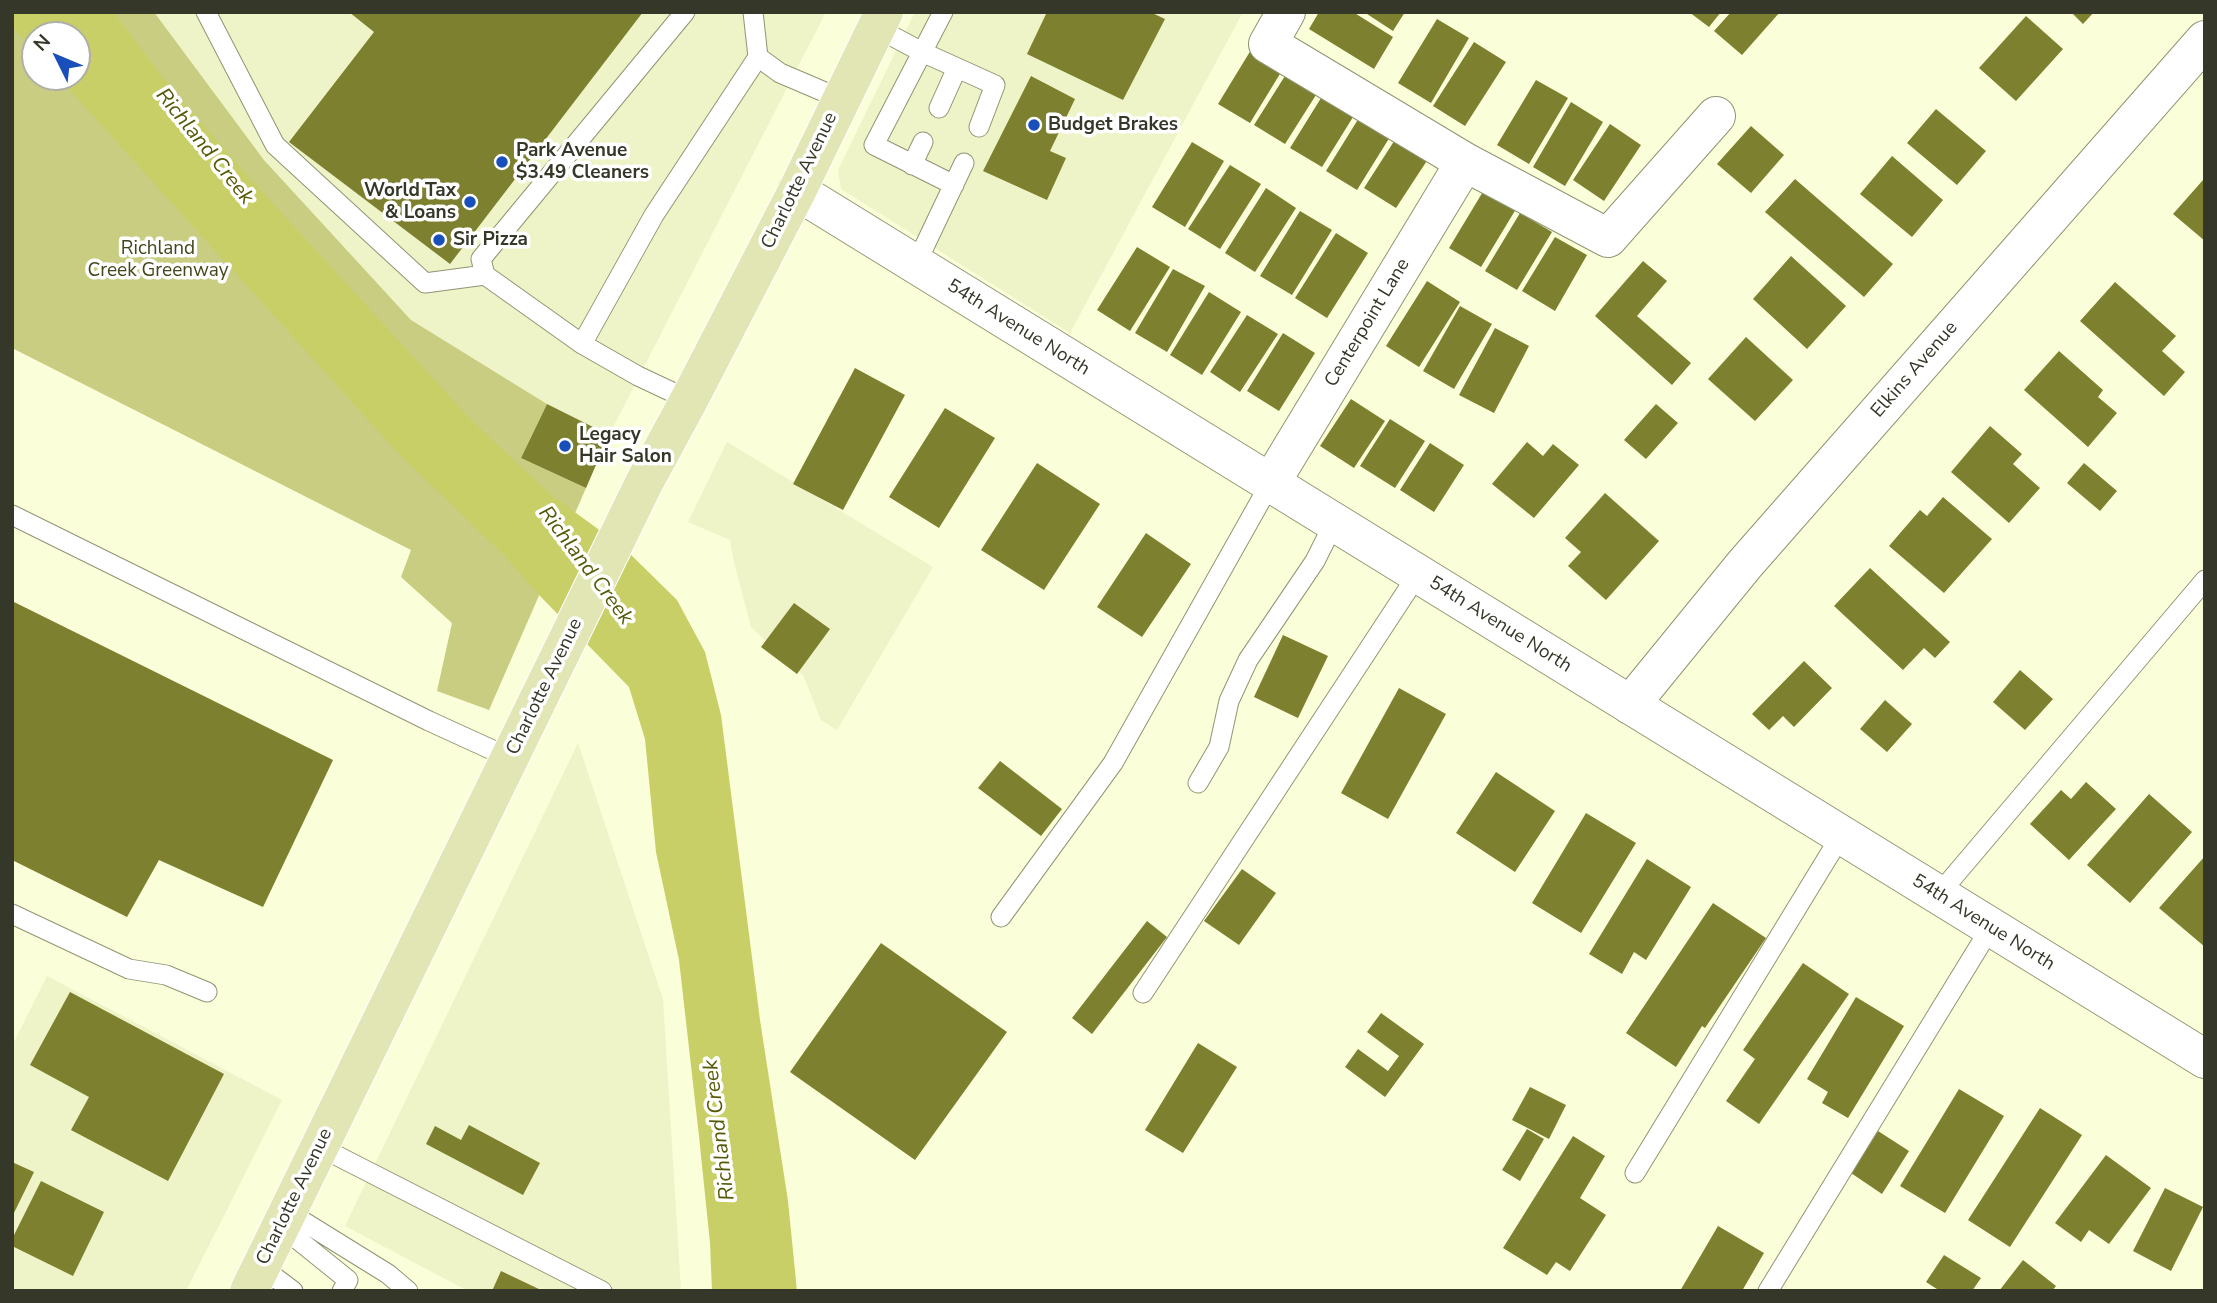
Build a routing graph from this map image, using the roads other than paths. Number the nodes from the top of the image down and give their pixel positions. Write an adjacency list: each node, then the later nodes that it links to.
1 (206, 12): 22 (lane)
2 (685, 12): 22 (lane)
3 (753, 12): 9 (lane)
4 (943, 12): 8 (lane)
5 (1286, 12): 16 (street)
6 (881, 20): 8 (lane); 11 (main road, Charlotte Avenue)
7 (2205, 40): 30 (street, Elkins Avenue)
8 (922, 51): 10 (lane); 18 (lane)
9 (758, 57): 11 (lane); 23 (lane)
10 (957, 68): 12 (lane); 14 (lane)
11 (841, 99): 20 (main road, Charlotte Avenue)
12 (939, 108)
13 (1716, 116): 16 (street)
14 (979, 127)
15 (923, 142): 18 (lane)
16 (1465, 162): 25 (street, Centerpoint Lane)
17 (964, 163): 19 (lane)
18 (912, 165): 19 (lane)
19 (954, 185): 21 (lane)
20 (797, 191): 21 (street, 54th Avenue North); 24 (main road, Charlotte Avenue)
21 (916, 264): 25 (street, 54th Avenue North)
22 (485, 275): 23 (lane)
23 (582, 344): 24 (lane)
24 (689, 400): 31 (main road, Charlotte Avenue)
25 (1270, 484): 27 (street, 54th Avenue North); 36 (lane)
26 (12, 515): 31 (lane)
27 (1334, 523): 28 (street, 54th Avenue North); 32 (lane)
28 (1418, 575): 30 (street, 54th Avenue North); 39 (lane)
29 (2205, 580): 34 (lane)
30 (1630, 705): 33 (street, 54th Avenue North)
31 (510, 758): 41 (main road, Charlotte Avenue)
32 (1198, 783)
33 (1842, 834): 34 (street, 54th Avenue North); 42 (lane)
34 (1938, 895): 37 (street, 54th Avenue North)
35 (12, 914): 38 (lane)
36 (1001, 917)
37 (1991, 928): 40 (street, 54th Avenue North); 49 (lane)
38 (206, 992)
39 (1143, 993)
40 (2205, 1059)
41 (320, 1147): 43 (main road, Charlotte Avenue); 48 (lane)
42 (1636, 1174)
43 (285, 1219): 44 (main road, Charlotte Avenue); 46 (lane); 47 (lane)
44 (255, 1279): 45 (lane)
45 (293, 1291)
46 (342, 1291)
47 (408, 1291)
48 (602, 1291)
49 (1768, 1291)

